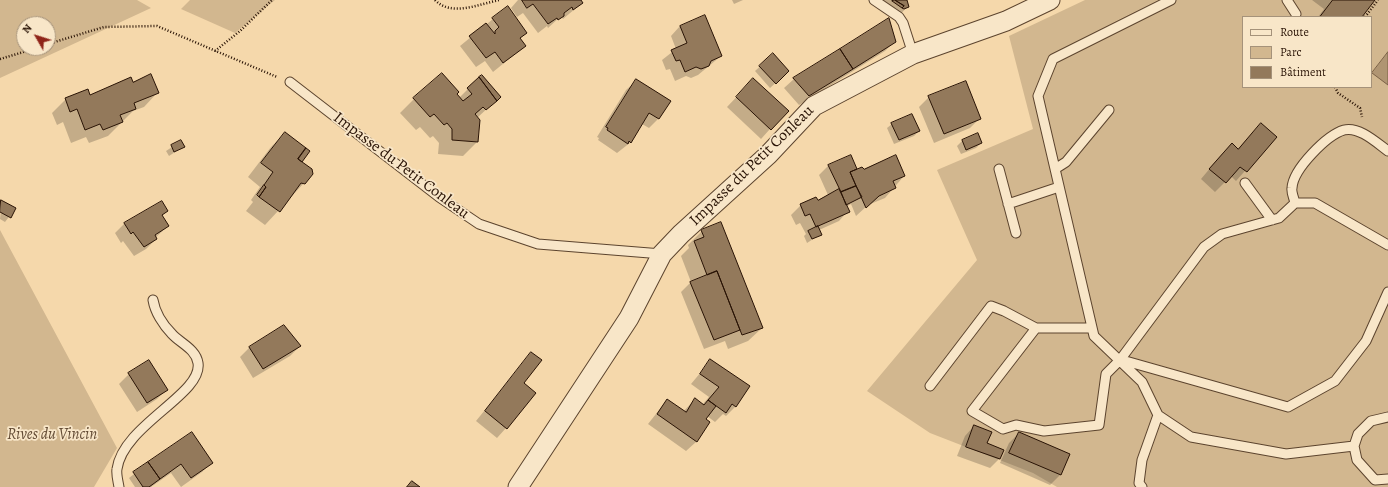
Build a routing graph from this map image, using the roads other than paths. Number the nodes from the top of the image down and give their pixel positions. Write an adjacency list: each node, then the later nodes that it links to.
1 (874, 0): 6 (lane)
2 (1050, 0): 6 (street, Impasse du Petit Conleau)
3 (1170, 0): 11 (lane)
4 (1287, 0): 5 (lane)
5 (1296, 14)
6 (913, 54): 19 (street, Impasse du Petit Conleau)
7 (290, 82): 19 (lane, Impasse du Petit Conleau)
8 (1110, 110): 11 (lane)
9 (1388, 151): 14 (lane)
10 (998, 169): 15 (lane)
11 (1055, 169): 13 (lane)
12 (1245, 183): 16 (lane)
13 (1059, 187): 15 (lane); 23 (lane)
14 (1295, 203): 16 (lane); 18 (lane)
15 (1008, 204): 17 (lane)
16 (1272, 220): 24 (lane)
17 (1016, 233)
18 (1388, 245)
19 (662, 254): 31 (street, Impasse du Petit Conleau)
20 (1388, 292): 24 (lane)
21 (153, 300): 30 (lane)
22 (1036, 328): 23 (lane); 24 (lane); 25 (lane)
23 (1092, 328): 24 (lane)
24 (1120, 360): 26 (lane)
25 (930, 386)
26 (1158, 415): 28 (lane); 32 (lane)
27 (1388, 417): 28 (lane)
28 (1354, 446): 29 (lane)
29 (1388, 479)
30 (119, 487)
31 (518, 487)
32 (1142, 487)

